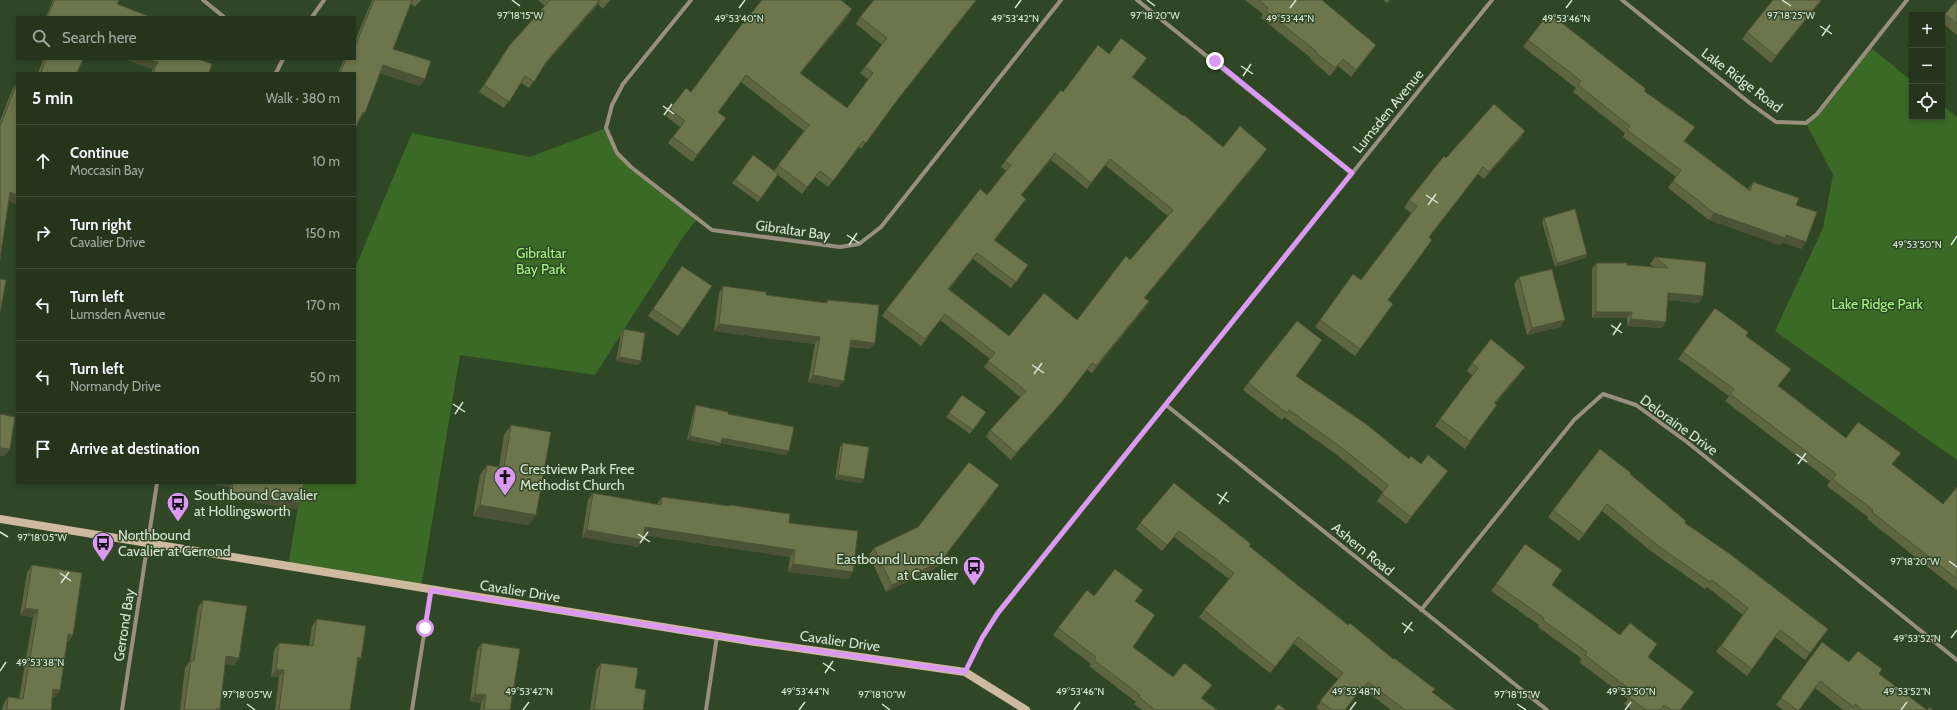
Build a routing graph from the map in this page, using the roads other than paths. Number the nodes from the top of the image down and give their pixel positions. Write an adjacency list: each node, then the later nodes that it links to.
1 (203, 0): 9 (street)
2 (324, 0): 10 (street)
3 (691, 0): 4 (street, Gibraltar Bay)
4 (1061, 0)
5 (1137, 0): 13 (street)
6 (1492, 0): 13 (street, Lumsden Avenue)
7 (1622, 0): 8 (street, Lake Ridge Road)
8 (1907, 0)
9 (223, 16)
10 (313, 16)
11 (280, 60): 12 (street)
12 (276, 72)
13 (1352, 173): 14 (street, Lumsden Avenue)
14 (1166, 405): 19 (street, Ashern Road); 22 (street, Lumsden Avenue)
15 (158, 484): 17 (street, Gerrond Bay)
16 (0, 519): 17 (street, Cavalier Drive)
17 (148, 544): 18 (street, Cavalier Drive); 23 (street, Gerrond Bay)
18 (431, 590): 20 (street, Cavalier Drive); 24 (street)
19 (1421, 610): 21 (street, Deloraine Drive); 27 (street, Ashern Road)
20 (718, 636): 22 (street, Cavalier Drive); 25 (street)
21 (1957, 660)
22 (965, 672): 26 (street, Cavalier Drive)
23 (122, 710)
24 (412, 710)
25 (706, 710)
26 (1026, 710)
27 (1547, 710)

